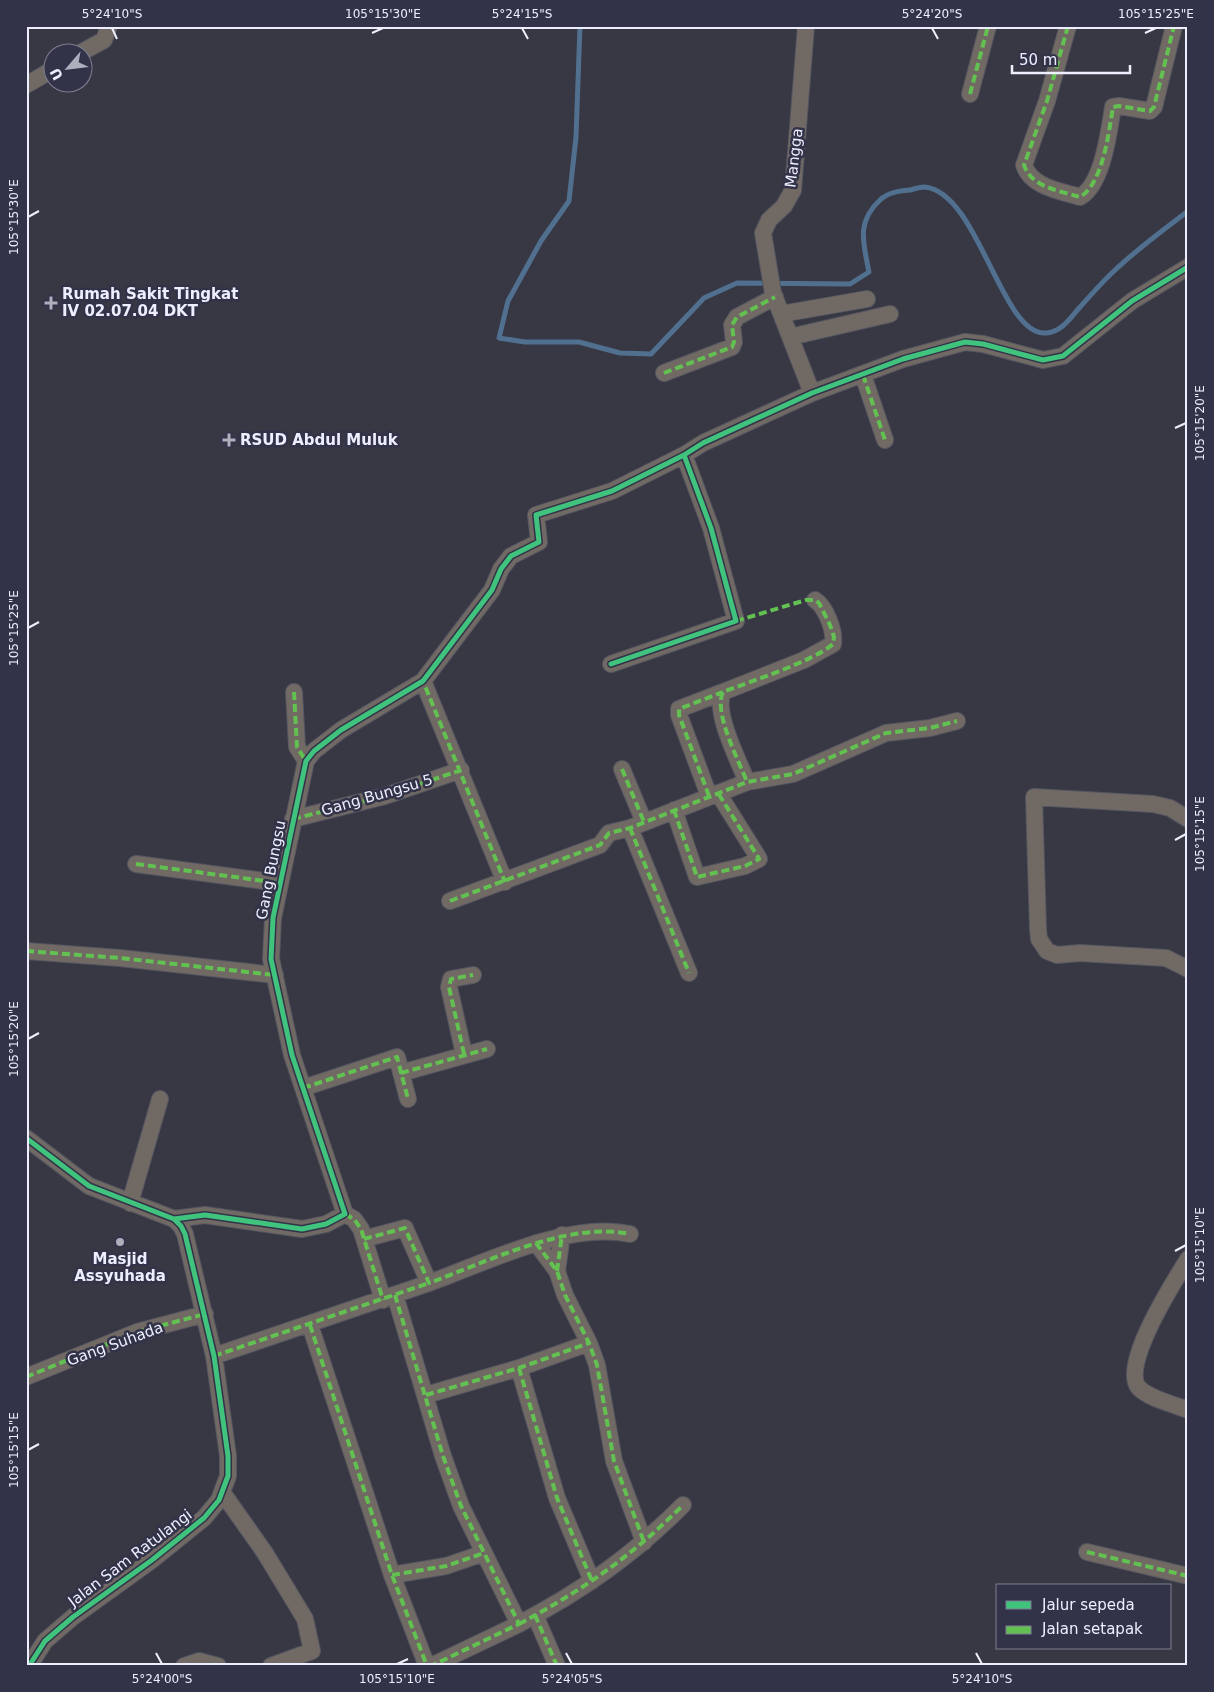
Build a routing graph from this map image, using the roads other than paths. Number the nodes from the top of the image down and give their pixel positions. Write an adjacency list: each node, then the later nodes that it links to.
1 (806, 26): 11 (street, Mangga)
2 (988, 26): 9 (street)
3 (1068, 26): 4 (street)
4 (1174, 26)
5 (108, 30): 6 (street)
6 (92, 47)
7 (42, 76): 8 (street)
8 (26, 85)
9 (970, 94)
10 (1188, 267): 17 (street)
11 (774, 295): 13 (street, Mangga); 16 (street)
12 (867, 299): 13 (street)
13 (781, 314): 15 (street, Mangga)
14 (890, 314): 15 (street)
15 (790, 337): 18 (street, Mangga)
16 (664, 373)
17 (863, 375): 18 (street); 19 (street)
18 (812, 393): 20 (street)
19 (885, 440)
20 (684, 455): 22 (street); 23 (street)
21 (815, 600): 25 (street)
22 (611, 664)
23 (423, 681): 27 (street); 29 (street)
24 (294, 692): 27 (street)
25 (723, 692): 30 (street); 31 (street)
26 (956, 722): 30 (street)
27 (306, 761): 33 (street, Gang Bungsu)
28 (622, 769): 35 (street)
29 (460, 770): 33 (street, Gang Bungsu 5); 37 (street)
30 (747, 782): 31 (street)
31 (714, 794): 32 (street); 32 (street)
32 (674, 810): 35 (street)
33 (293, 819): 38 (street, Gang Bungsu)
34 (1188, 819): 41 (street)
35 (637, 825): 37 (street); 42 (street)
36 (136, 864): 38 (street)
37 (505, 882): 39 (street)
38 (280, 883): 43 (street, Gang Bungsu)
39 (450, 901)
40 (26, 951): 43 (street)
41 (1188, 969)
42 (690, 973)
43 (274, 975): 48 (street, Gang Bungsu)
44 (473, 975): 46 (street)
45 (487, 1049): 46 (street)
46 (464, 1054): 47 (street)
47 (401, 1073): 48 (street); 50 (street)
48 (303, 1088): 53 (street, Gang Bungsu)
49 (160, 1099): 52 (street)
50 (408, 1100)
51 (26, 1138): 52 (street)
52 (130, 1204): 54 (street)
53 (345, 1214): 54 (street); 57 (street)
54 (174, 1220): 63 (street, Jalan Sam Ratulangi)
55 (630, 1234): 56 (street)
56 (562, 1235): 58 (street); 60 (street)
57 (364, 1239): 61 (street); 62 (street)
58 (536, 1244): 60 (street); 61 (street)
59 (1188, 1259): 70 (street)
60 (556, 1271): 65 (street)
61 (429, 1283): 62 (street)
62 (389, 1298): 64 (street); 69 (street)
63 (205, 1314): 66 (street, Jalan Sam Ratulangi); 68 (street, Gang Suhada)
64 (310, 1325): 66 (street); 76 (street)
65 (589, 1343): 67 (street); 73 (street)
66 (214, 1356): 71 (street, Jalan Sam Ratulangi)
67 (519, 1368): 69 (street); 78 (street)
68 (26, 1377)
69 (426, 1395): 74 (street)
70 (1188, 1410)
71 (222, 1492): 82 (street, Jalan Sam Ratulangi); 85 (street)
72 (683, 1505): 73 (street)
73 (644, 1542): 78 (street)
74 (484, 1552): 76 (street); 80 (street)
75 (1087, 1552): 77 (street)
76 (392, 1575): 86 (street)
77 (1188, 1576)
78 (592, 1581): 79 (street)
79 (535, 1615): 80 (street); 88 (street)
80 (519, 1624): 87 (street)
81 (26, 1661): 82 (street)
82 (29, 1666)
83 (184, 1666): 84 (street)
84 (218, 1666)
85 (271, 1666)
86 (427, 1666)
87 (432, 1666)
88 (556, 1666)

